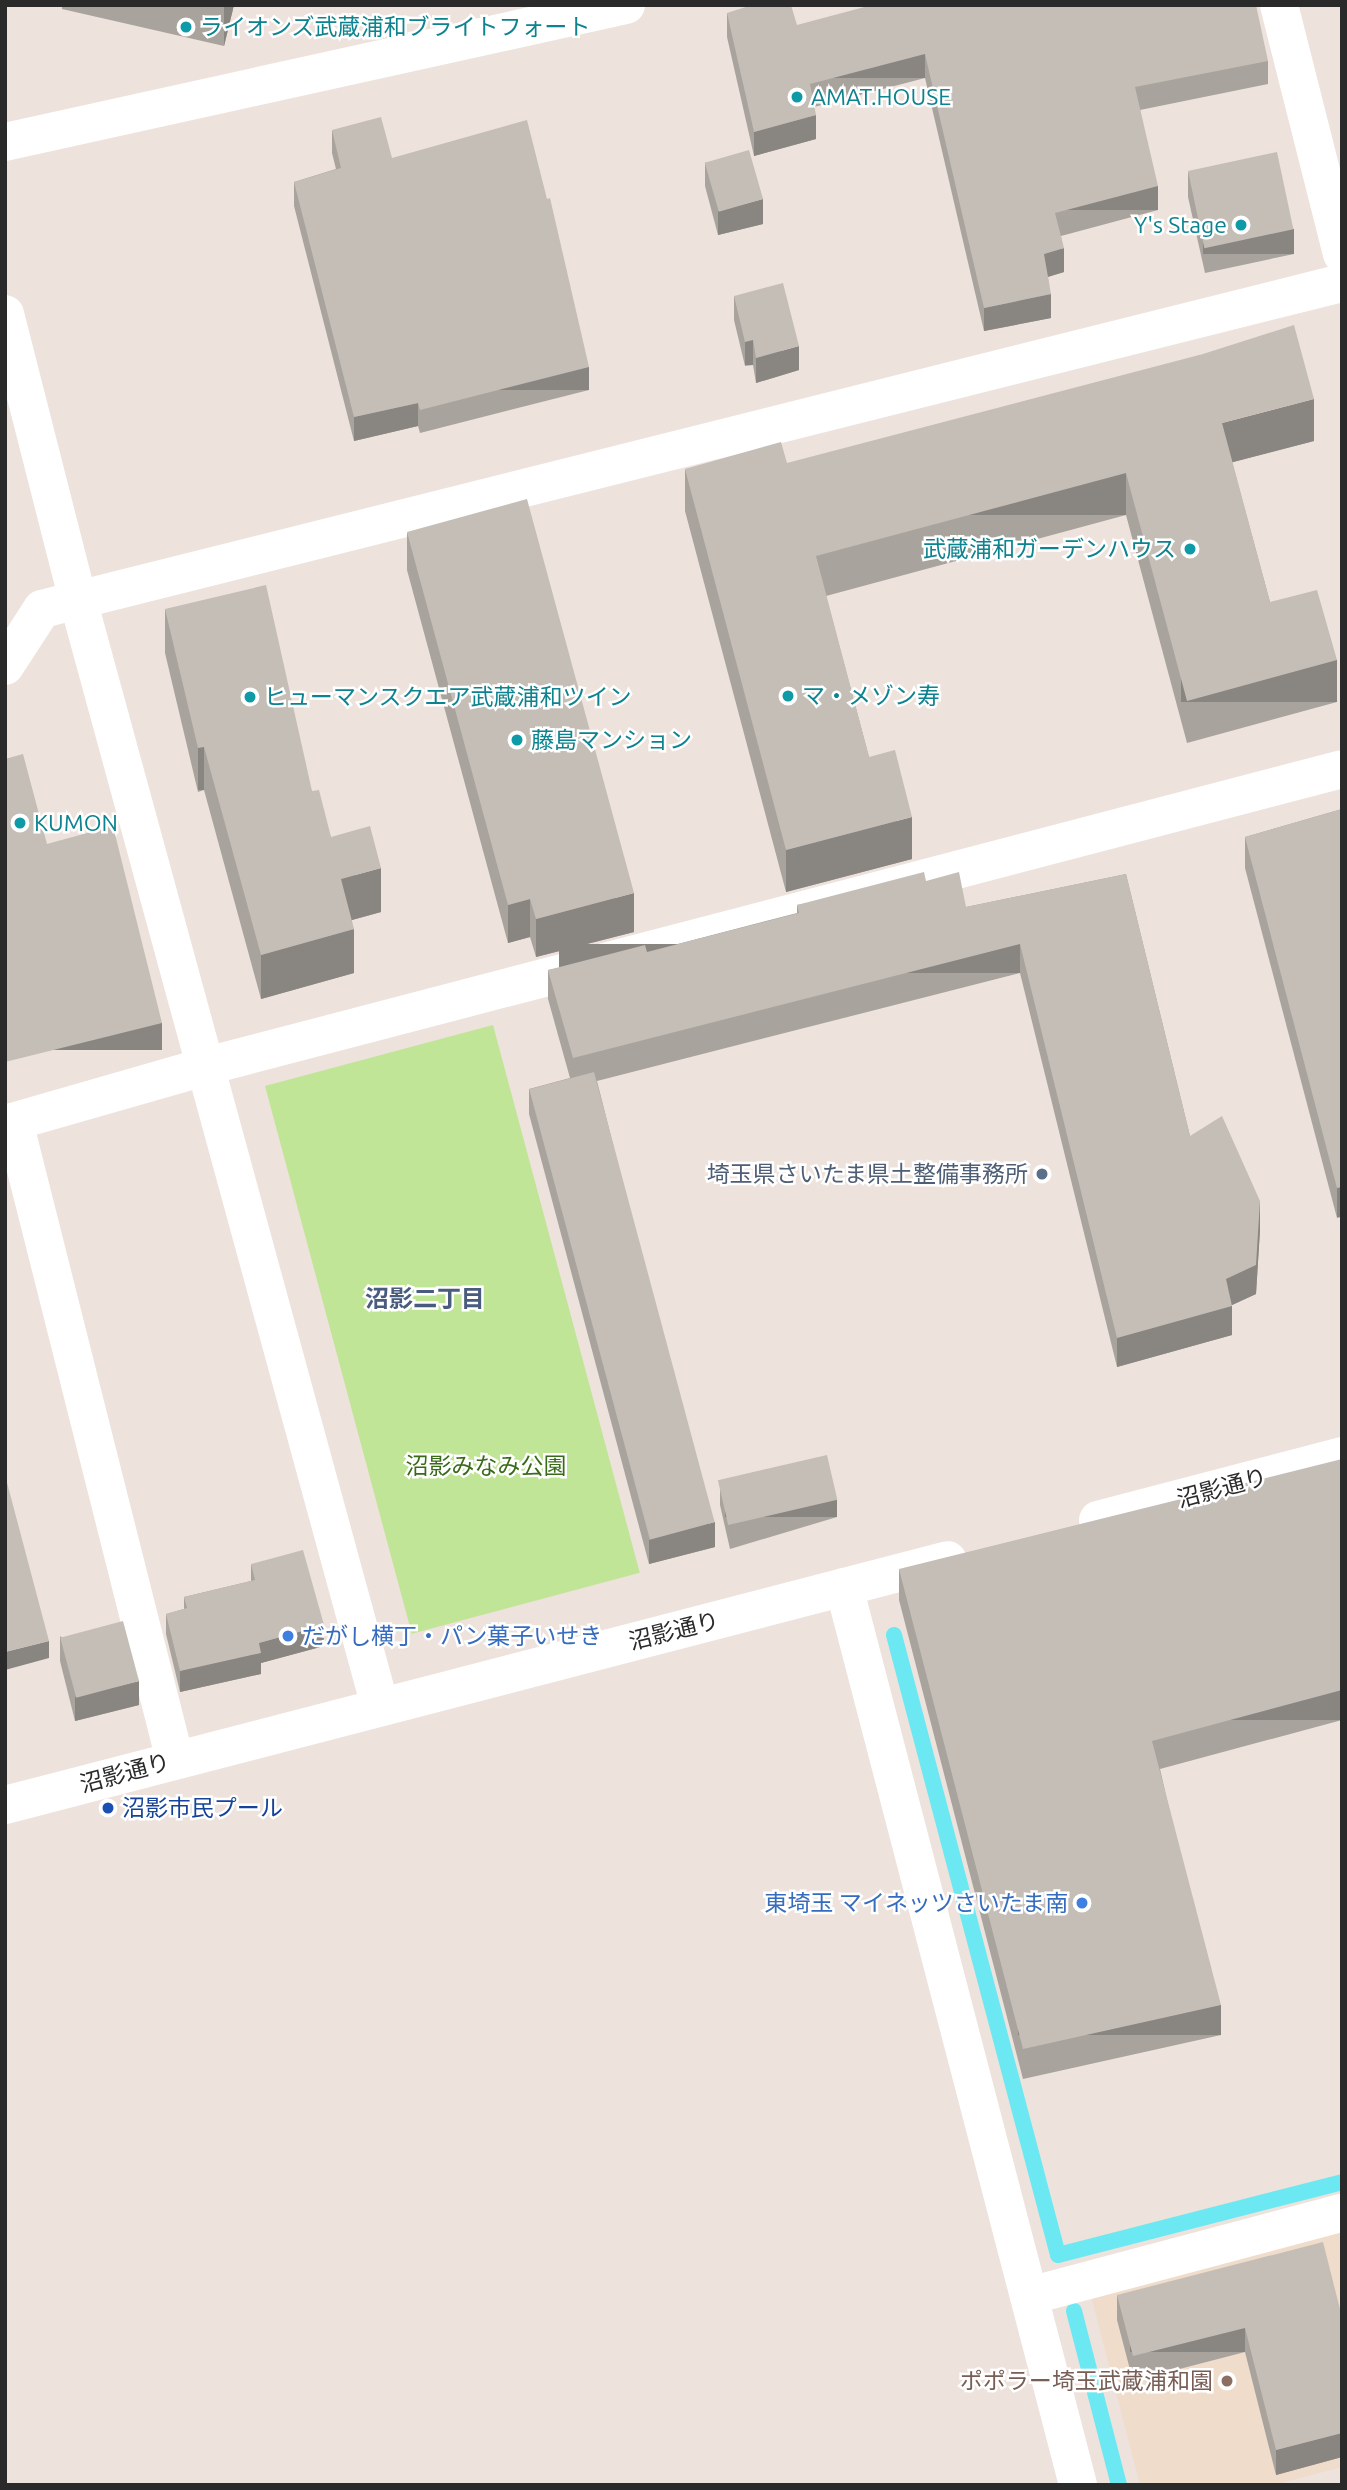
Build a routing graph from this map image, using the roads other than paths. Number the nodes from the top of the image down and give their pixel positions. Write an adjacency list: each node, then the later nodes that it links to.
1 (626, 5): 3 (street)
2 (1279, 5): 4 (street)
3 (5, 142)
4 (1342, 254)
5 (1342, 283): 7 (street)
6 (5, 314): 7 (street)
7 (78, 600): 8 (street); 10 (street)
8 (5, 666)
9 (1342, 769): 10 (street)
10 (207, 1066): 11 (street); 16 (street)
11 (10, 1123): 17 (street)
12 (1342, 1456): 13 (street, 沼影通り)
13 (1059, 1531)
14 (979, 1552): 15 (street, 沼影通り)
15 (844, 1587): 16 (street, 沼影通り); 20 (street)
16 (380, 1706): 17 (street, 沼影通り)
17 (175, 1760): 18 (street, 沼影通り)
18 (5, 1805)
19 (1342, 2213): 20 (street)
20 (1029, 2296): 21 (street)
21 (1078, 2485)

